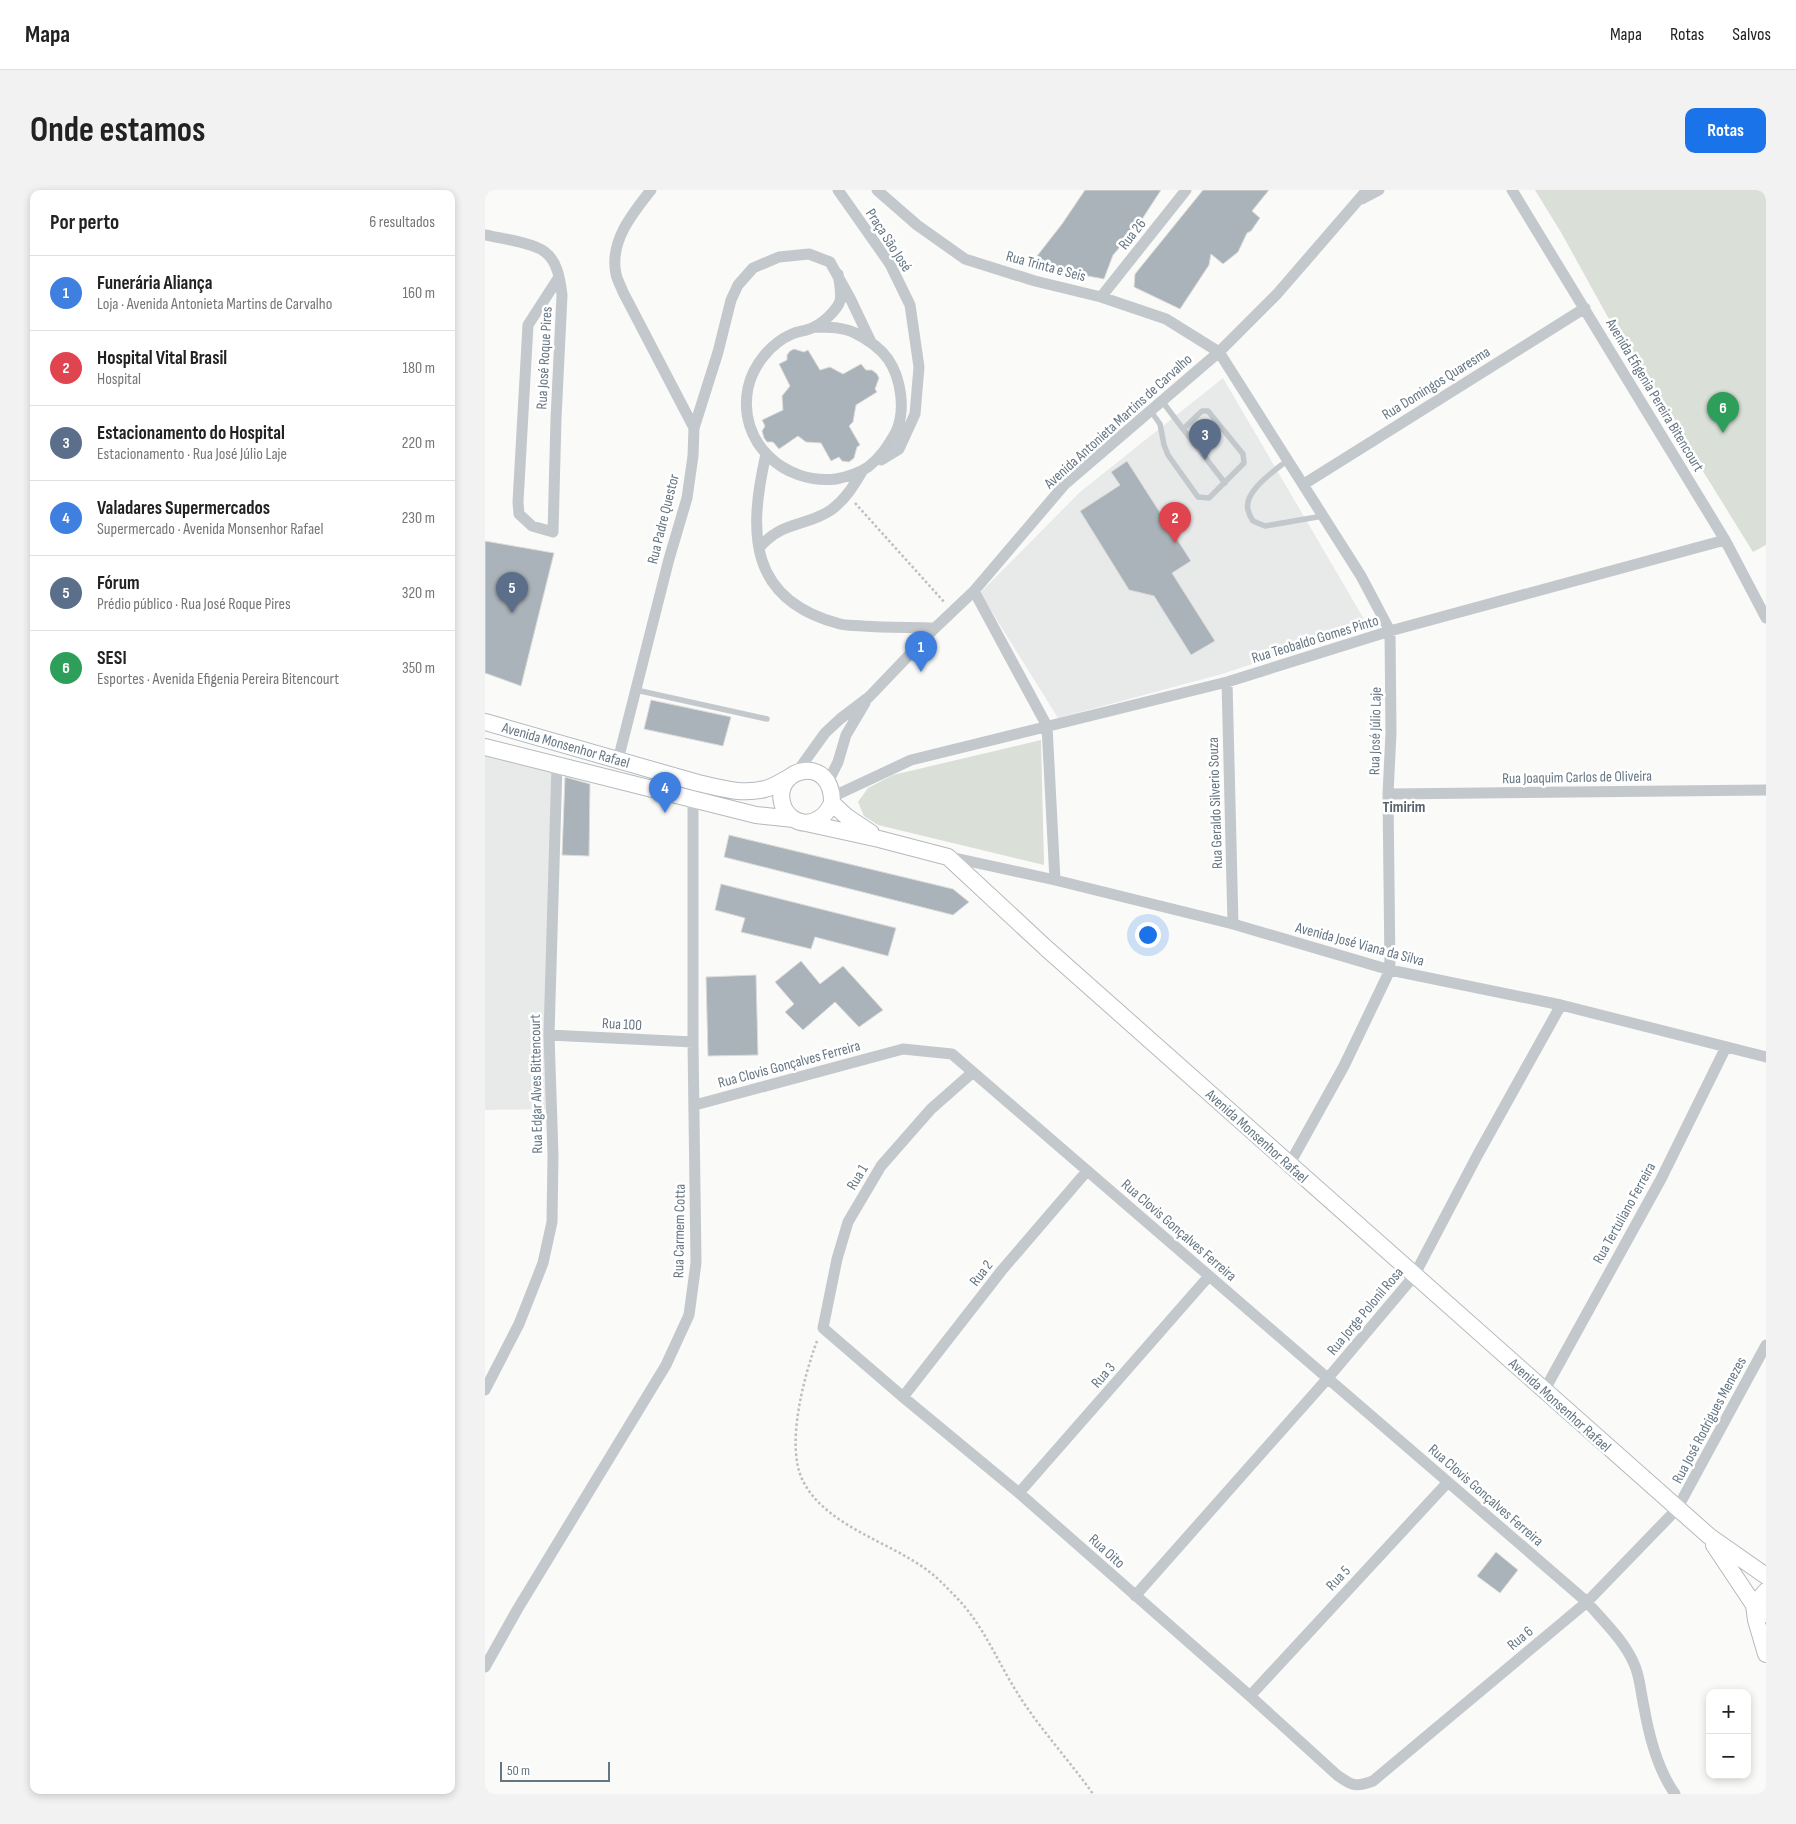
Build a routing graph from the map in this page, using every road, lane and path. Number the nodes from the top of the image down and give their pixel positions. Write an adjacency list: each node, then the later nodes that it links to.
1 (651, 190): 19 (street, Rua Padre Questor)
2 (838, 190): 23 (street, Praça São José)
3 (877, 190): 12 (street, Rua Trinta e Seis)
4 (1186, 190): 12 (street, Rua 26)
5 (1367, 190): 8 (street, Avenida Antonieta Martins de Carvalho)
6 (1379, 190): 8 (street, Avenida Antonieta Martins de Carvalho)
7 (1513, 190): 13 (street, Avenida Efigenia Pereira Bitencourt)
8 (1356, 202): 16 (street, Avenida Antonieta Martins de Carvalho)
9 (485, 236): 11 (street, Rua José Roque Pires)
10 (838, 274): 14 (street, Praça São José); 15 (street, Praça São José); 19 (street, Praça São José)
11 (559, 277): 11 (street, Rua José Roque Pires)
12 (1101, 297): 16 (street, Rua Trinta e Seis)
13 (1585, 308): 25 (street, Rua Domingos Quaresma); 28 (street, Avenida Efigenia Pereira Bitencourt)
14 (815, 327): 15 (street, Praça São José); 21 (street, Praça São José)
15 (871, 342): 23 (street, Praça São José)
16 (1219, 352): 17 (street, Avenida Antonieta Martins de Carvalho); 22 (street, Rua José Júlio Laje)
17 (1161, 400): 18 (street, Avenida Antonieta Martins de Carvalho); 20 (lane)
18 (1149, 410): 24 (lane); 30 (street, Avenida Antonieta Martins de Carvalho)
19 (694, 428): 36 (street, Rua Padre Questor)
20 (1183, 429): 24 (lane); 24 (lane)
21 (766, 454): 23 (street, Praça São José); 29 (street)
22 (1289, 459): 25 (street, Rua José Júlio Laje); 27 (lane)
23 (866, 468): 26 (street, Praça São José)
24 (1225, 483)
25 (1304, 484): 27 (street, Rua José Júlio Laje)
26 (848, 495): 29 (street, Praça São José); 31 (path)
27 (1323, 516): 34 (street, Rua José Júlio Laje)
28 (1725, 540): 32 (street, Avenida Efigenia Pereira Bitencourt); 34 (street, Rua Teobaldo Gomes Pinto)
29 (759, 548): 33 (street)
30 (974, 591): 31 (street, Avenida Antonieta Martins de Carvalho); 40 (street)
31 (953, 612): 33 (street, Avenida Antonieta Martins de Carvalho)
32 (1766, 618)
33 (935, 628): 37 (street, Avenida Antonieta Martins de Carvalho)
34 (1390, 632): 35 (street, Rua Teobaldo Gomes Pinto); 47 (street, Rua José Júlio Laje)
35 (1227, 682): 40 (street, Rua Teobaldo Gomes Pinto); 53 (street, Rua Geraldo Silverio Souza)
36 (635, 690): 38 (lane); 42 (street, Rua Padre Questor)
37 (869, 697): 44 (street, Avenida Antonieta Martins de Carvalho); 46 (street)
38 (767, 718)
39 (485, 722): 42 (main road, Avenida Monsenhor Rafael)
40 (1047, 726): 46 (street, Rua Teobaldo Gomes Pinto); 52 (street)
41 (485, 747): 43 (main road, Avenida Monsenhor Rafael)
42 (618, 760): 44 (main road, Avenida Monsenhor Rafael)
43 (557, 764): 48 (main road, Avenida Monsenhor Rafael); 56 (street, Rua Edgar Alves Bittencourt)
44 (794, 775): 46 (main road); 49 (main road)
45 (1766, 790): 47 (street, Rua Joaquim Carlos de Oliveira)
46 (831, 794): 49 (main road); 50 (main road)
47 (1388, 794): 54 (street, Rua José Júlio Laje)
48 (693, 800): 49 (main road, Avenida Monsenhor Rafael); 57 (street, Rua Carmem Cotta)
49 (800, 821): 50 (main road, Avenida Monsenhor Rafael)
50 (879, 839): 51 (main road, Avenida Monsenhor Rafael)
51 (948, 856): 52 (street, Avenida José Viana da Silva); 62 (main road, Avenida Monsenhor Rafael)
52 (1055, 880): 53 (street, Avenida José Viana da Silva)
53 (1233, 924): 54 (street, Avenida José Viana da Silva)
54 (1390, 970): 55 (street, Avenida José Viana da Silva); 62 (street, Rua José Júlio Laje)
55 (1561, 1005): 58 (street, Avenida José Viana da Silva); 65 (street, Rua Jorge Polonil Rosa)
56 (549, 1035): 57 (street, Rua 100); 69 (street, Rua Edgar Alves Bittencourt)
57 (693, 1042): 61 (street, Rua Carmem Cotta)
58 (1726, 1048): 59 (street, Avenida José Viana da Silva); 70 (street, Rua Tertuliano Ferreira)
59 (1766, 1057)
60 (973, 1072): 61 (street, Rua Clovis Gonçalves Ferreira); 63 (street, Rua Clovis Gonçalves Ferreira); 66 (street, Rua 1)
61 (695, 1105): 82 (street, Rua Carmem Cotta)
62 (1289, 1165): 65 (main road, Avenida Monsenhor Rafael)
63 (1087, 1171): 64 (street, Rua Clovis Gonçalves Ferreira); 71 (street, Rua 2)
64 (1209, 1276): 68 (street, Rua Clovis Gonçalves Ferreira); 73 (street, Rua 3)
65 (1414, 1276): 68 (street, Rua Jorge Polonil Rosa); 70 (main road, Avenida Monsenhor Rafael)
66 (823, 1328): 71 (street, Rua Oito); 85 (path)
67 (1766, 1345): 74 (street, Rua José Rodrigues Menezes)
68 (1328, 1378): 72 (street, Rua Clovis Gonçalves Ferreira); 78 (street, Rua Jorge Polonil Rosa)
69 (485, 1390)
70 (1544, 1391): 74 (main road, Avenida Monsenhor Rafael)
71 (903, 1397): 73 (street, Rua Oito)
72 (1448, 1482): 79 (street, Rua Clovis Gonçalves Ferreira); 83 (street, Rua 5)
73 (1019, 1493): 78 (street, Rua Oito)
74 (1677, 1509): 75 (main road, Avenida Monsenhor Rafael); 79 (street, Rua 6)
75 (1709, 1536): 76 (main road); 80 (main road)
76 (1766, 1576)
77 (1766, 1590): 80 (main road)
78 (1135, 1596): 83 (street, Rua Oito)
79 (1587, 1602): 84 (street, Rua 6); 86 (street, Rua Clovis Gonçalves Ferreira)
80 (1760, 1609): 81 (main road)
81 (1766, 1654)
82 (485, 1667)
83 (1250, 1696): 84 (street, Rua Oito)
84 (1373, 1781)
85 (1093, 1794)
86 (1675, 1794)

